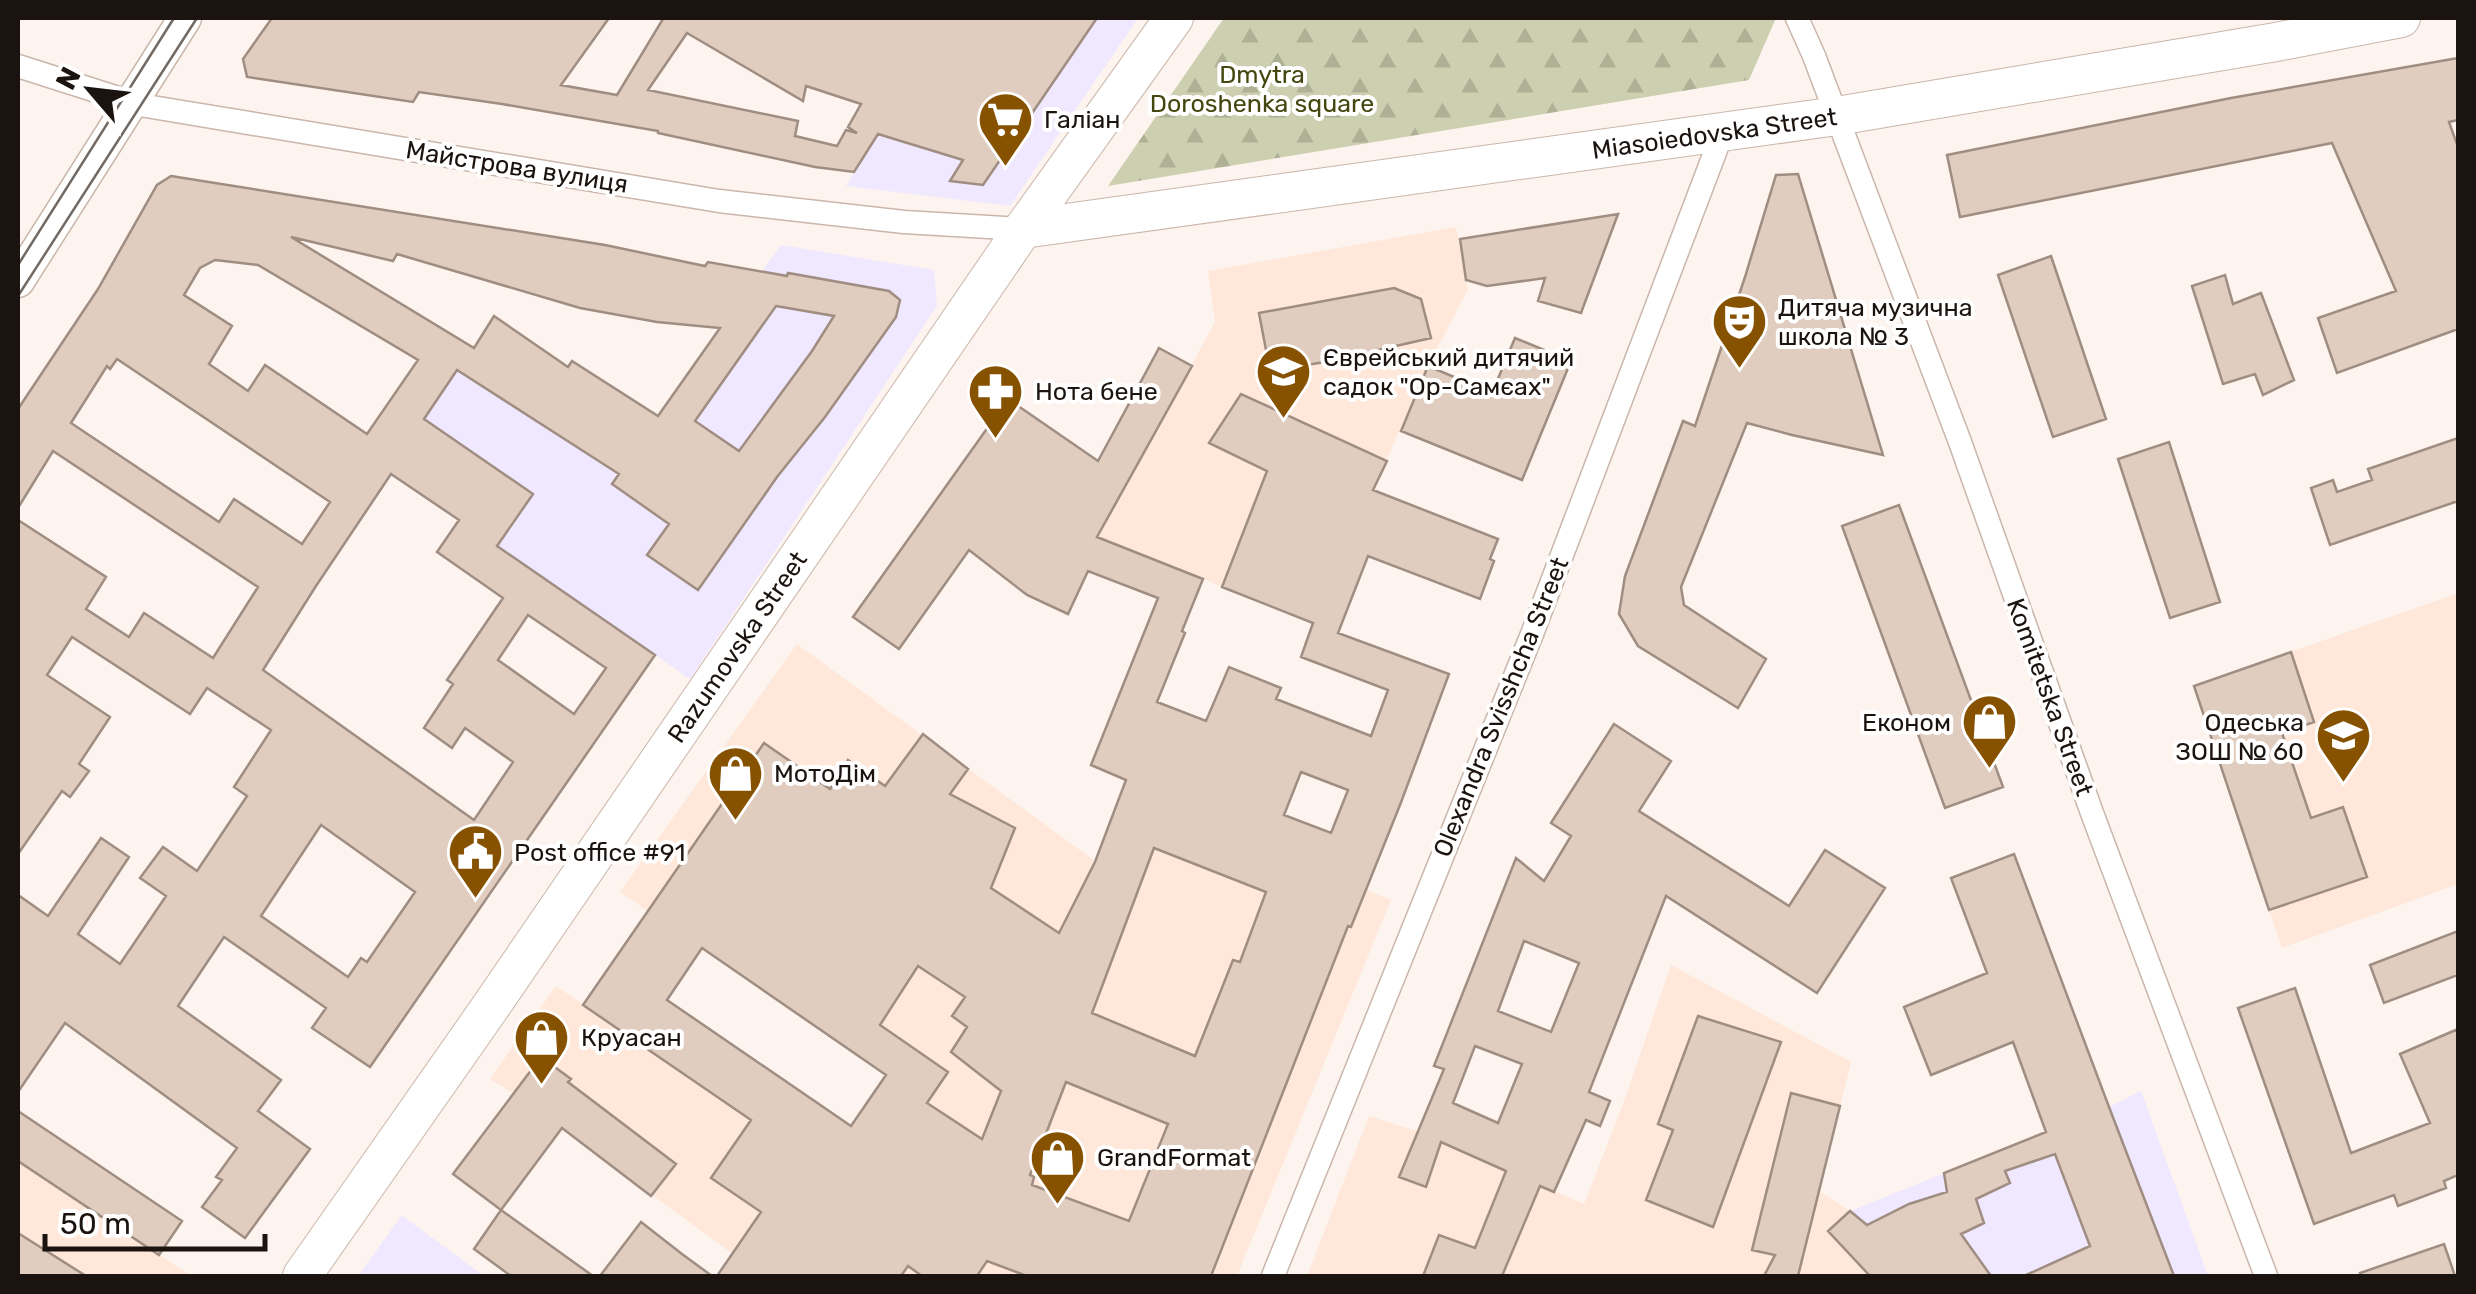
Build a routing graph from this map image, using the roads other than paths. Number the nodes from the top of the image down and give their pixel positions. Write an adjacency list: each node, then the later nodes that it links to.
1 (185, 18): 6 (main road)
2 (1174, 18): 9 (main road, Razumovska Street)
3 (1797, 18): 7 (street)
4 (2402, 18): 7 (main road, Miasoiedovska Street)
5 (18, 66): 6 (street, Майстрова вулиця)
6 (130, 102): 9 (street, Майстрова вулиця); 10 (main road)
7 (1837, 116): 8 (main road, Miasoiedovska Street); 13 (street, Komitetska Street)
8 (1722, 134): 9 (main road, Miasoiedovska Street); 12 (street, Olexandra Svisshcha Street)
9 (1023, 229): 11 (main road, Razumovska Street)
10 (18, 281)
11 (302, 1276)
12 (1272, 1276)
13 (2266, 1276)

